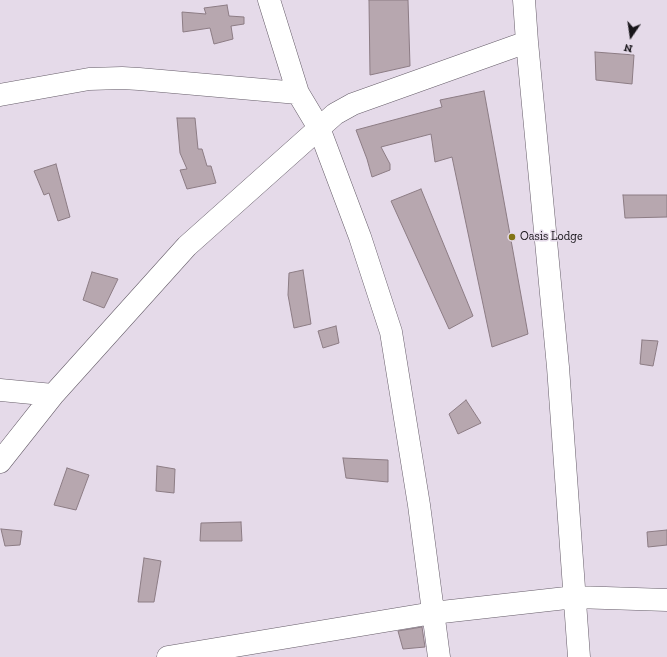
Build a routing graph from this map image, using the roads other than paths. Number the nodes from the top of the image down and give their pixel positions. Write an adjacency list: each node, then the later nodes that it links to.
1 (269, 0): 4 (street)
2 (524, 0): 3 (street)
3 (527, 42): 6 (street); 10 (street)
4 (298, 93): 5 (street); 6 (street)
5 (0, 95)
6 (319, 128): 8 (street); 12 (street)
7 (0, 390): 8 (street)
8 (53, 395): 9 (street)
9 (0, 462)
10 (575, 597): 11 (street); 12 (street); 15 (street)
11 (667, 600)
12 (433, 612): 13 (street); 14 (street)
13 (168, 657)
14 (439, 657)
15 (579, 657)

